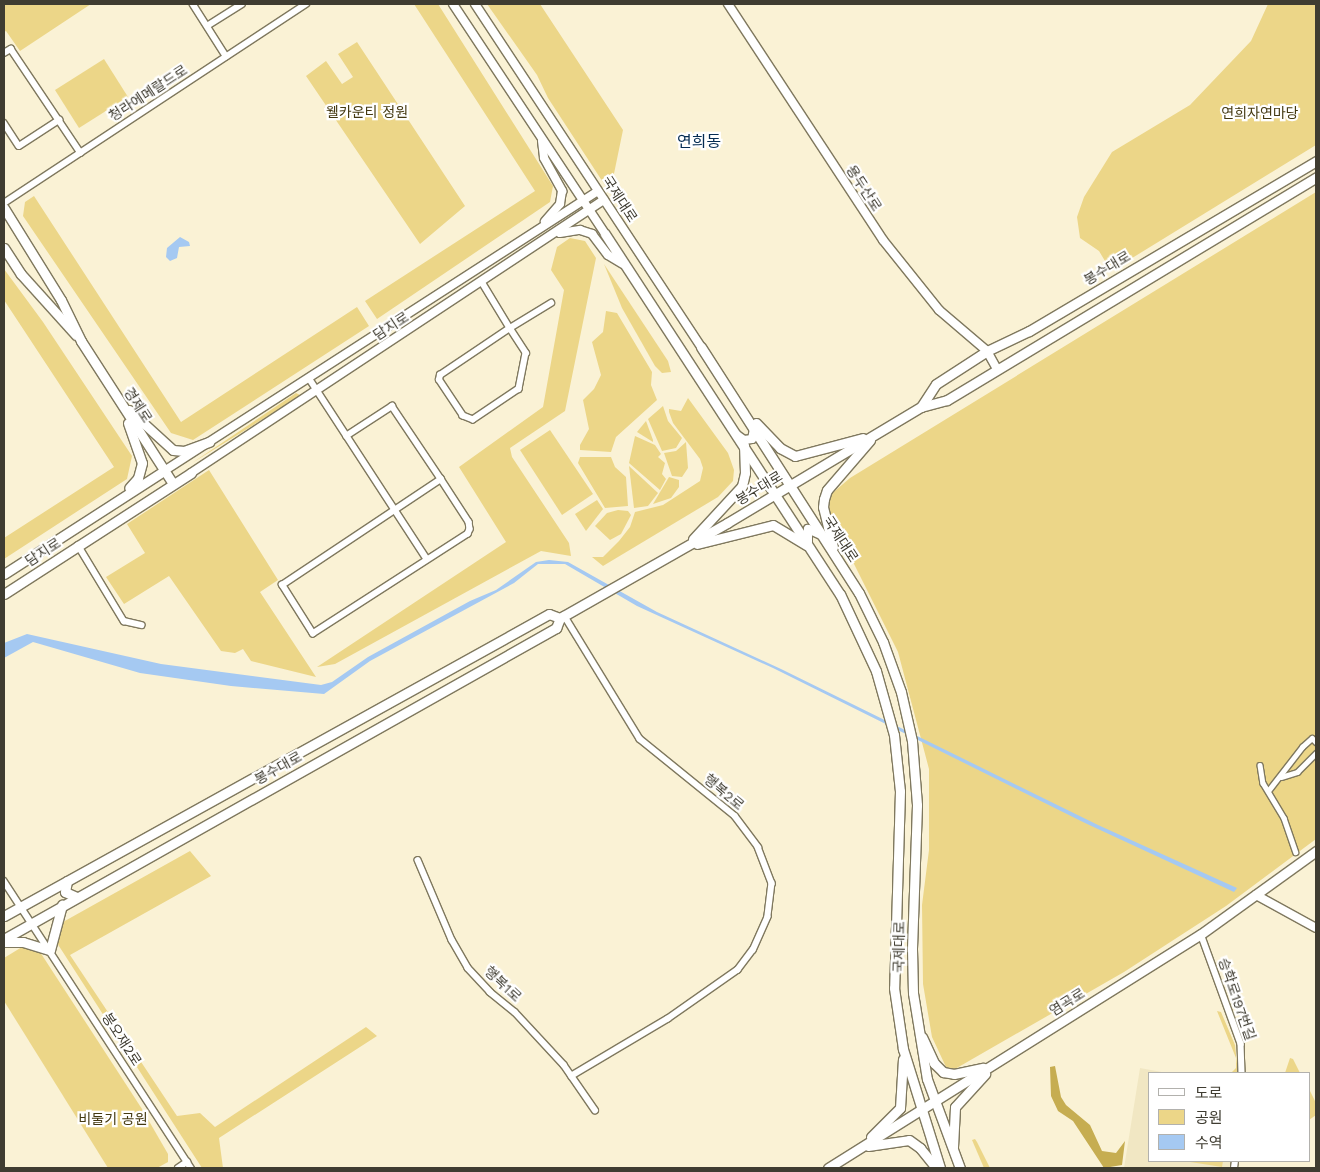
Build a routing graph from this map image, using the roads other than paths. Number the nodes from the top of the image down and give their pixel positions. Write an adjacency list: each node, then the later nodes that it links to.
1 (193, 4): 7 (street)
2 (242, 4): 7 (street)
3 (306, 4): 9 (street, 청라에메랄드로)
4 (453, 4): 12 (street)
5 (475, 4): 16 (street, 국제대로)
6 (728, 4): 32 (street, 용두산로)
7 (207, 26): 9 (street)
8 (4, 53): 10 (street)
9 (226, 56): 13 (street, 청라에메랄드로)
10 (59, 120): 11 (street); 13 (street)
11 (4, 123)
12 (542, 139): 18 (street); 22 (street)
13 (81, 153): 19 (street, 청라에메랄드로)
14 (1316, 161): 32 (main road, 봉수대로)
15 (1316, 177): 33 (main road, 봉수대로)
16 (598, 191): 17 (street, 국제대로); 18 (street)
17 (604, 200): 21 (street, 담지로); 31 (street, 국제대로)
18 (582, 201): 21 (street); 22 (street)
19 (4, 203)
20 (4, 208): 30 (main road, 경제로)
21 (589, 210): 23 (street); 24 (street, 담지로)
22 (538, 228): 24 (street); 34 (street)
23 (605, 234): 26 (main road)
24 (545, 241): 26 (street); 27 (street, 담지로)
25 (4, 248): 30 (main road, 경제로)
26 (623, 264): 41 (main road)
27 (482, 282): 29 (street); 35 (street, 담지로)
28 (551, 303): 29 (street)
29 (510, 328): 29 (street)
30 (81, 341): 36 (main road, 경제로)
31 (701, 347): 37 (main road, 국제대로)
32 (987, 351): 33 (street, 용두산로); 38 (main road, 봉수대로)
33 (998, 369): 38 (main road, 봉수대로)
34 (309, 378): 35 (street); 43 (street)
35 (317, 390): 42 (street); 46 (street, 담지로)
36 (119, 402): 43 (main road); 45 (main road, 경제로); 51 (main road)
37 (740, 407): 39 (main road, 국제대로); 40 (main road)
38 (921, 407): 40 (main road, 봉수대로)
39 (754, 427): 41 (street); 49 (main road, 국제대로)
40 (876, 434): 49 (main road, 봉수대로); 57 (main road)
41 (738, 435): 44 (main road)
42 (346, 436): 47 (street); 52 (street)
43 (209, 442): 45 (street)
44 (744, 445): 50 (main road); 55 (main road)
45 (164, 471): 48 (main road, 경제로); 51 (main road)
46 (191, 473): 48 (main road, 담지로)
47 (441, 479): 52 (street); 58 (street)
48 (173, 484): 54 (main road, 담지로)
49 (790, 485): 50 (main road, 봉수대로); 53 (main road, 국제대로)
50 (776, 494): 55 (main road, 봉수대로); 56 (main road)
51 (117, 499): 59 (main road)
52 (395, 511): 58 (street); 58 (street)
53 (825, 540): 56 (street); 57 (main road, 국제대로)
54 (78, 546): 60 (main road, 담지로); 62 (street)
55 (686, 546): 56 (main road); 61 (main road, 봉수대로)
56 (809, 547): 84 (main road, 국제대로)
57 (836, 557): 83 (main road, 국제대로)
58 (426, 559)
59 (4, 574)
60 (4, 594)
61 (562, 616): 72 (main road, 봉수대로); 74 (main road, 봉수대로); 87 (street, 행복2로)
62 (142, 626)
63 (1316, 742): 66 (street)
64 (1316, 754): 66 (street)
65 (1260, 765): 67 (street)
66 (1281, 777): 67 (street)
67 (1268, 791): 69 (street)
68 (1316, 851): 73 (main road, 염곡로)
69 (1296, 852)
70 (418, 860): 87 (street, 행복1로)
71 (4, 881): 75 (street, 봉오재2로)
72 (67, 881): 74 (main road); 75 (main road, 봉수대로)
73 (1256, 895): 79 (street); 80 (main road, 염곡로)
74 (77, 897): 76 (main road, 봉수대로)
75 (20, 906): 77 (main road, 봉수대로); 78 (street, 봉오재2로)
76 (62, 906): 78 (main road, 봉수대로); 82 (main road)
77 (4, 916)
78 (31, 922): 81 (main road, 봉수대로); 82 (street, 봉오재2로)
79 (1316, 928)
80 (1200, 934): 85 (main road, 염곡로); 86 (street, 승학로197번길)
81 (4, 940): 82 (main road)
82 (49, 950): 93 (street, 봉오재2로)
83 (918, 1030): 85 (main road); 88 (main road, 국제대로)
84 (903, 1049): 90 (main road, 국제대로); 91 (main road)
85 (993, 1065): 88 (main road, 염곡로); 92 (main road)
86 (1242, 1072)
87 (572, 1076): 89 (street, 행복1로)
88 (934, 1103): 90 (main road, 염곡로); 92 (main road, 국제대로)
89 (595, 1110)
90 (920, 1111): 91 (main road, 염곡로); 98 (main road, 국제대로)
91 (860, 1148): 96 (main road, 염곡로); 97 (main road)
92 (954, 1154): 99 (main road, 국제대로)
93 (187, 1162): 94 (street); 95 (street, 봉오재2로)
94 (178, 1168)
95 (191, 1168)
96 (828, 1168)
97 (936, 1168)
98 (940, 1168)
99 (960, 1168)

